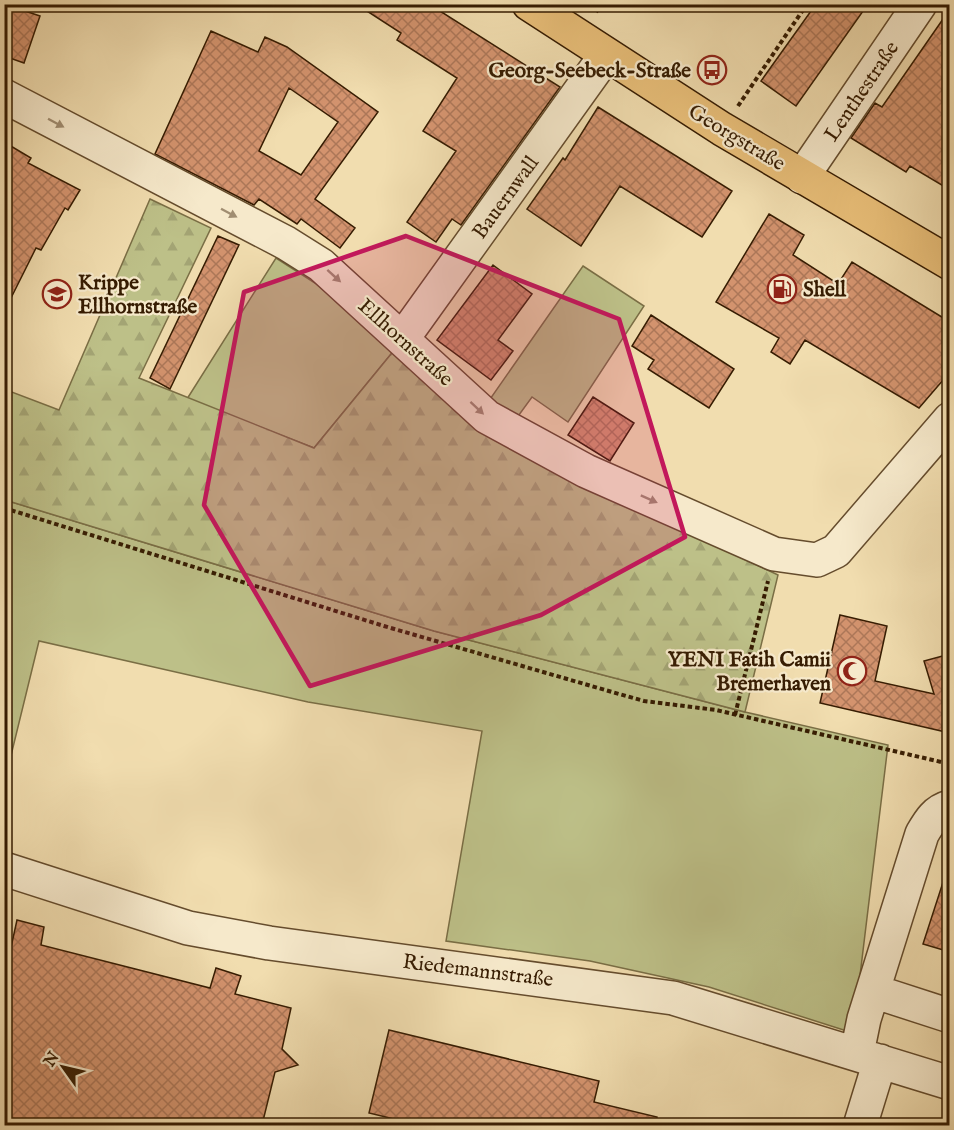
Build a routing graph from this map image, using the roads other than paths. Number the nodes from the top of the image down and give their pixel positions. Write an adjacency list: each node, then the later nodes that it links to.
1 (529, 4): 3 (main road, Georgstraße)
2 (911, 8): 5 (street, Lenthestraße)
3 (606, 55): 5 (main road, Georgstraße); 7 (street, Bauernwall)
4 (4, 96): 7 (street, Ellhornstraße, one-way to 7)
5 (802, 177): 6 (main road, Georgstraße)
6 (950, 263)
7 (403, 338): 8 (street, Ellhornstraße, one-way to 8)
8 (950, 419)
9 (950, 807): 11 (street)
10 (4, 869): 13 (street, Riedemannstraße)
11 (873, 991): 12 (street); 13 (street)
12 (950, 1016)
13 (868, 1057): 14 (street, Riedemannstraße); 15 (street)
14 (950, 1083)
15 (860, 1125)

